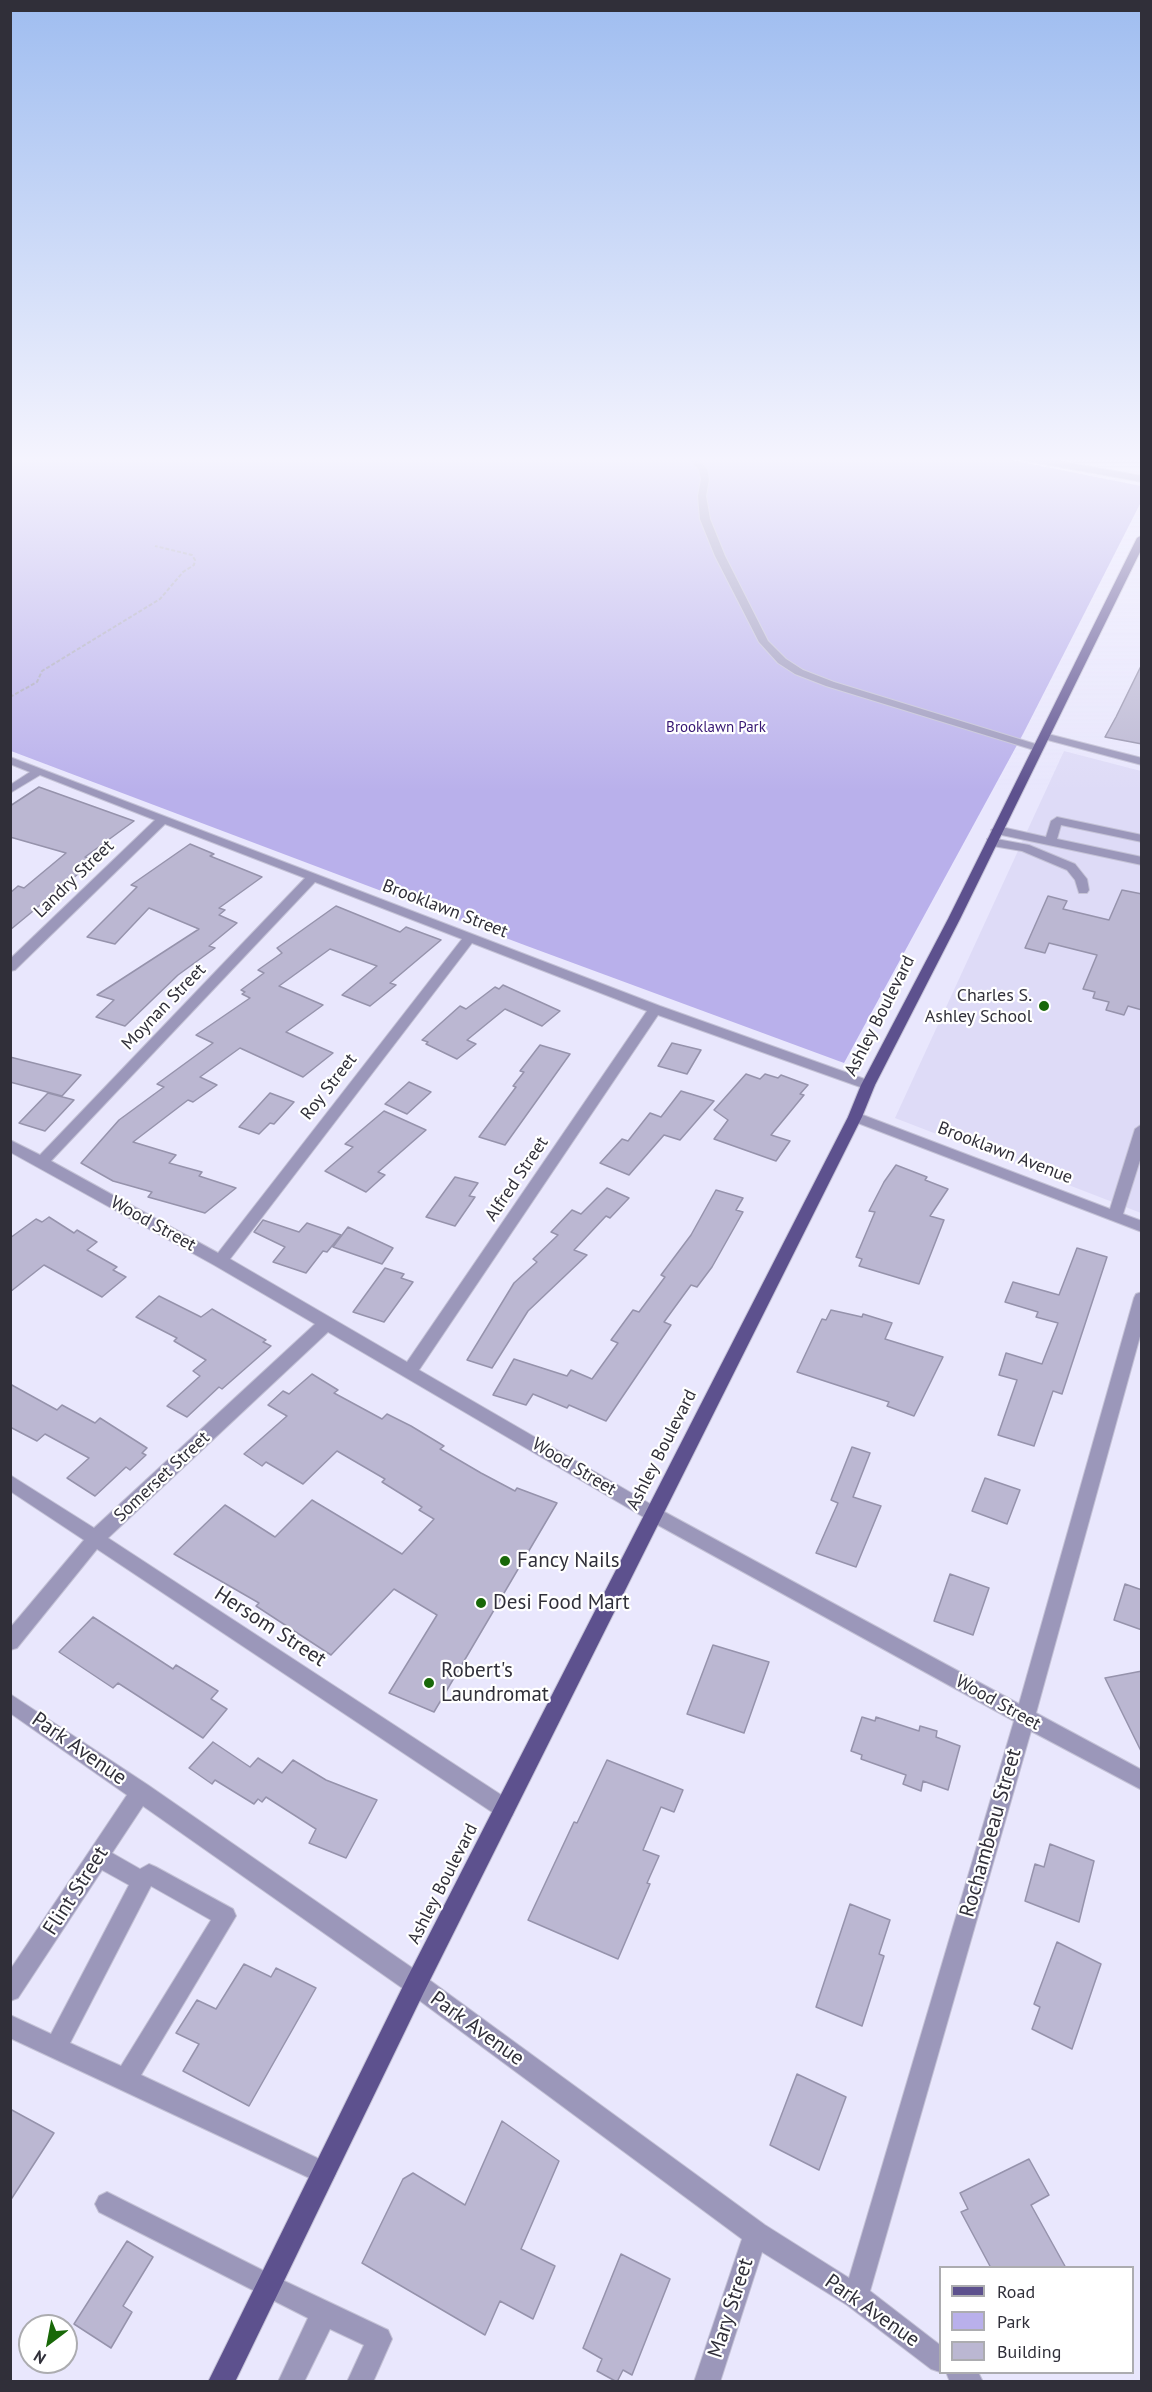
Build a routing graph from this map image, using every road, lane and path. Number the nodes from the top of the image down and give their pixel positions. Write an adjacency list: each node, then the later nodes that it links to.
1 (189, 569): 4 (path)
2 (726, 569): 5 (street)
3 (1127, 569): 5 (main road, Ashley Boulevard)
4 (10, 697)
5 (1041, 742): 7 (street); 11 (main road, Ashley Boulevard)
6 (10, 760): 8 (street, Brooklawn Street)
7 (1142, 762)
8 (39, 771): 9 (street); 10 (street, Brooklawn Street)
9 (10, 790)
10 (164, 818): 15 (street, Brooklawn Street); 18 (street, Landry Street)
11 (994, 836): 13 (street); 16 (street); 20 (main road, Ashley Boulevard)
12 (1142, 839): 13 (street)
13 (1050, 842): 14 (street)
14 (1142, 861)
15 (313, 877): 17 (street, Brooklawn Street); 24 (street, Moynan Street)
16 (1083, 890)
17 (469, 938): 19 (street, Brooklawn Street); 27 (street, Roy Street)
18 (10, 967)
19 (655, 1009): 20 (street, Brooklawn Street); 30 (street, Alfred Street)
20 (868, 1085): 21 (main road, Ashley Boulevard)
21 (855, 1117): 25 (street, Brooklawn Avenue); 32 (main road, Ashley Boulevard)
22 (1142, 1129): 25 (street)
23 (10, 1145): 24 (street, Wood Street)
24 (41, 1163): 27 (street, Wood Street)
25 (1115, 1216): 26 (street, Brooklawn Avenue)
26 (1142, 1227)
27 (220, 1261): 29 (street, Wood Street)
28 (1142, 1298): 36 (street, Rochambeau Street)
29 (327, 1323): 30 (street, Wood Street); 33 (street, Somerset Street)
30 (410, 1370): 32 (street, Wood Street)
31 (10, 1482): 33 (street, Hersom Street)
32 (653, 1514): 36 (street, Wood Street); 39 (main road, Ashley Boulevard)
33 (96, 1538): 34 (street, Somerset Street); 39 (street, Hersom Street)
34 (10, 1642)
35 (10, 1702): 38 (street, Park Avenue)
36 (1025, 1718): 37 (street, Wood Street); 51 (street, Rochambeau Street)
37 (1142, 1781)
38 (141, 1792): 40 (street, Flint Street); 42 (street, Park Avenue)
39 (505, 1809): 42 (main road, Ashley Boulevard)
40 (99, 1857): 41 (street); 43 (street, Flint Street)
41 (142, 1881): 45 (street); 46 (street)
42 (416, 1984): 47 (main road, Ashley Boulevard); 49 (street, Park Avenue)
43 (10, 1990)
44 (10, 2026): 45 (street)
45 (56, 2048): 46 (street)
46 (125, 2080): 47 (street)
47 (324, 2173): 50 (main road, Ashley Boulevard)
48 (107, 2204): 50 (street)
49 (756, 2234): 51 (street, Park Avenue); 57 (street, Mary Street)
50 (269, 2287): 52 (street); 54 (main road, Ashley Boulevard)
51 (856, 2296): 53 (street, Park Avenue)
52 (324, 2313): 55 (street); 56 (street)
53 (939, 2359)
54 (221, 2382)
55 (291, 2382)
56 (360, 2382)
57 (707, 2382)

